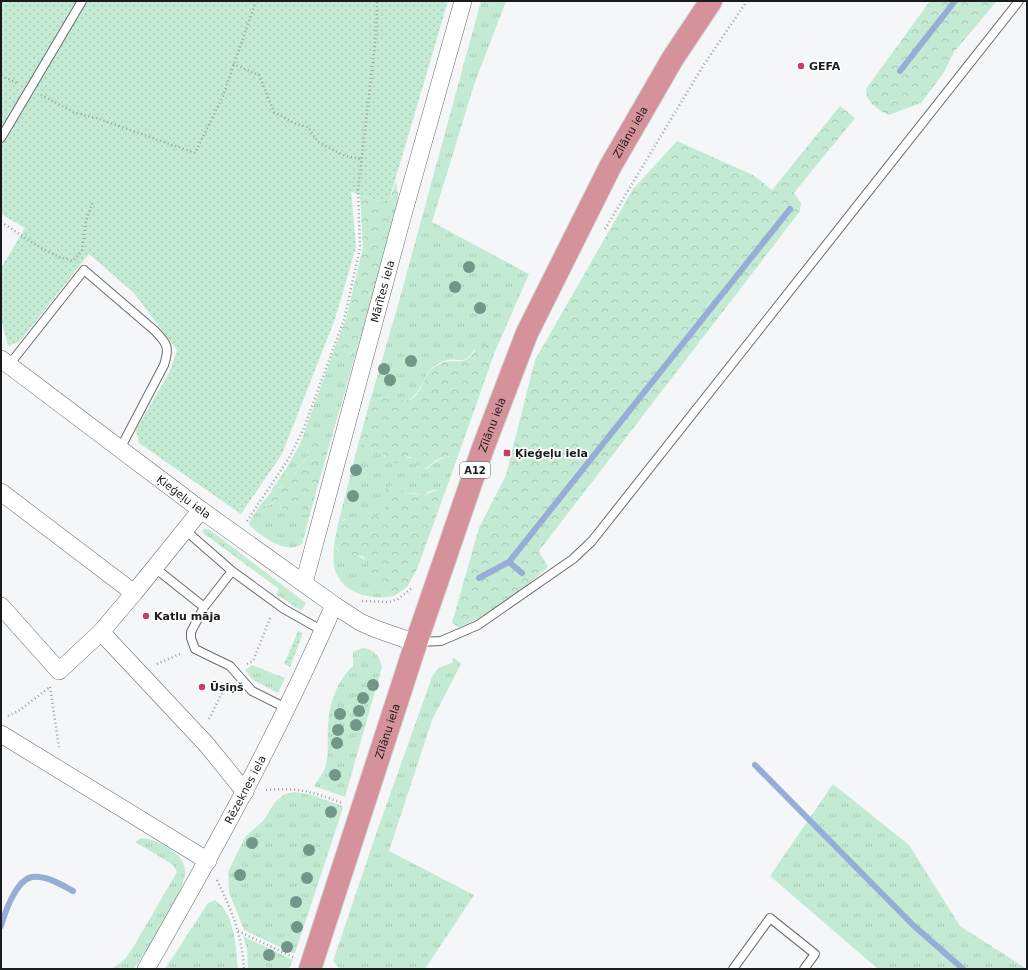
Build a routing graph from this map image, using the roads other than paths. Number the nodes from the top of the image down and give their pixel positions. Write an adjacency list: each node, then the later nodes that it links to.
1 (82, 1): 5 (lane)
2 (463, 1): 13 (street, Mārītes iela)
3 (711, 1): 20 (highway, Zīlānu iela / A12)
4 (1019, 1): 20 (lane)
5 (1, 138)
6 (5, 362): 7 (street, Ķieģeļu iela); 7 (lane)
7 (120, 449): 9 (street, Ķieģeļu iela)
8 (1, 492): 14 (street)
9 (201, 510): 10 (street); 13 (street, Ķieģeļu iela)
10 (185, 530): 11 (street); 12 (lane)
11 (155, 568): 14 (street); 17 (lane)
12 (232, 571): 17 (lane); 18 (lane)
13 (304, 583): 15 (street, Ķieģeļu iela)
14 (134, 593): 19 (street)
15 (334, 605): 18 (street, Rēzeknes iela); 20 (street, Ķieģeļu iela)
16 (1, 606): 19 (street)
17 (204, 607): 21 (lane)
18 (323, 631): 21 (street, Rēzeknes iela)
19 (101, 632): 23 (street)
20 (416, 642): 25 (highway, Zīlānu iela / A12)
21 (286, 708): 23 (street, Rēzeknes iela)
22 (1, 734): 24 (street)
23 (245, 792): 24 (street, Rēzeknes iela)
24 (208, 861): 26 (street, Rēzeknes iela)
25 (313, 968)
26 (146, 969)
27 (733, 969): 28 (lane)
28 (804, 969)

